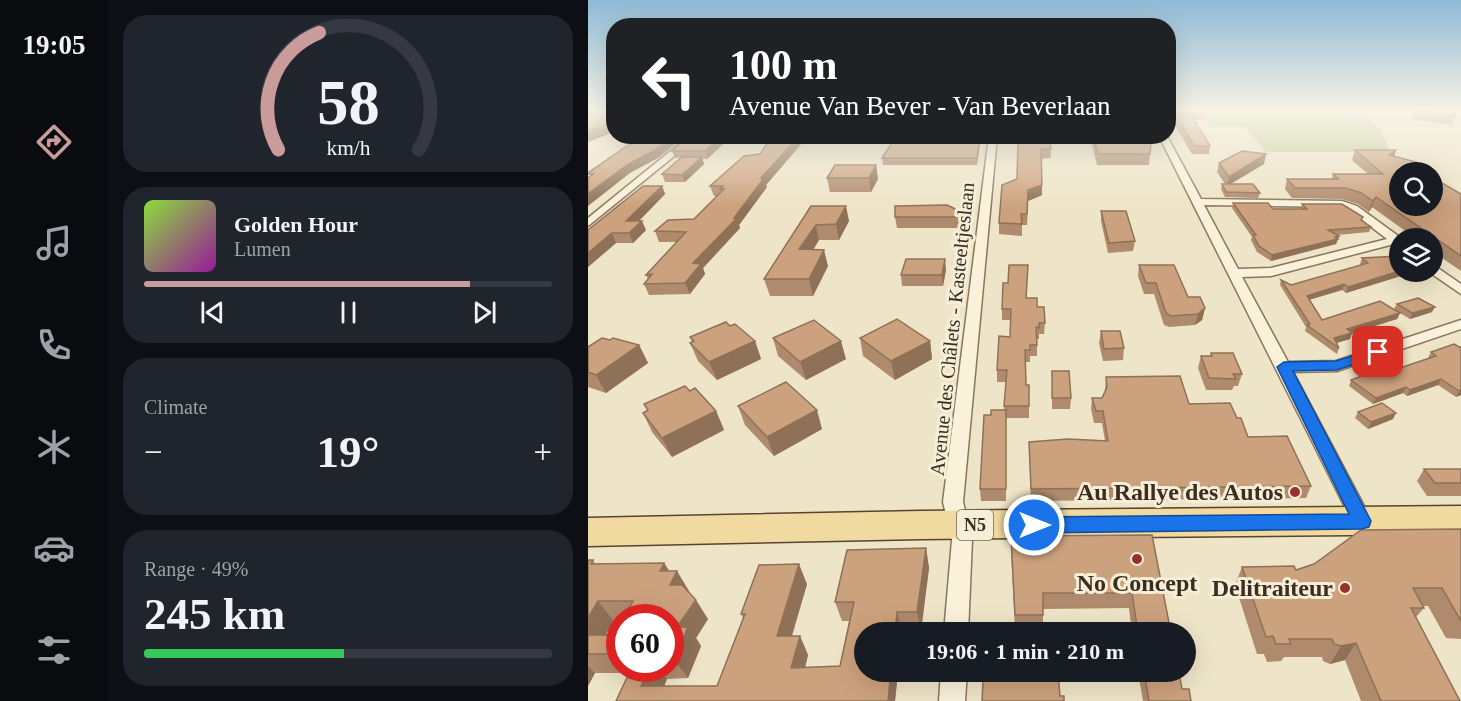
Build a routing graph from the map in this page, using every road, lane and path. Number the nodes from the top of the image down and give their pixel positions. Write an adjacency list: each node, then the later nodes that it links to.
1 (685, 144): 5 (street)
2 (992, 144): 15 (street, Avenue des Châlets - Kasteeltjeslaan)
3 (1167, 144): 4 (street)
4 (1197, 202): 6 (street); 8 (street)
5 (588, 223)
6 (1389, 235)
7 (1389, 244): 8 (street)
8 (1234, 273): 12 (street)
9 (1443, 276): 10 (street)
10 (1461, 290)
11 (1461, 324): 12 (street)
12 (1284, 367): 14 (street)
13 (1461, 520): 14 (main road, N5)
14 (1362, 521): 15 (main road, N5)
15 (959, 525): 16 (main road, N5); 17 (street, Avenue des Châlets - Kasteeltjeslaan)
16 (588, 532)
17 (957, 622)
18 (953, 682): 19 (street)
19 (951, 701)

